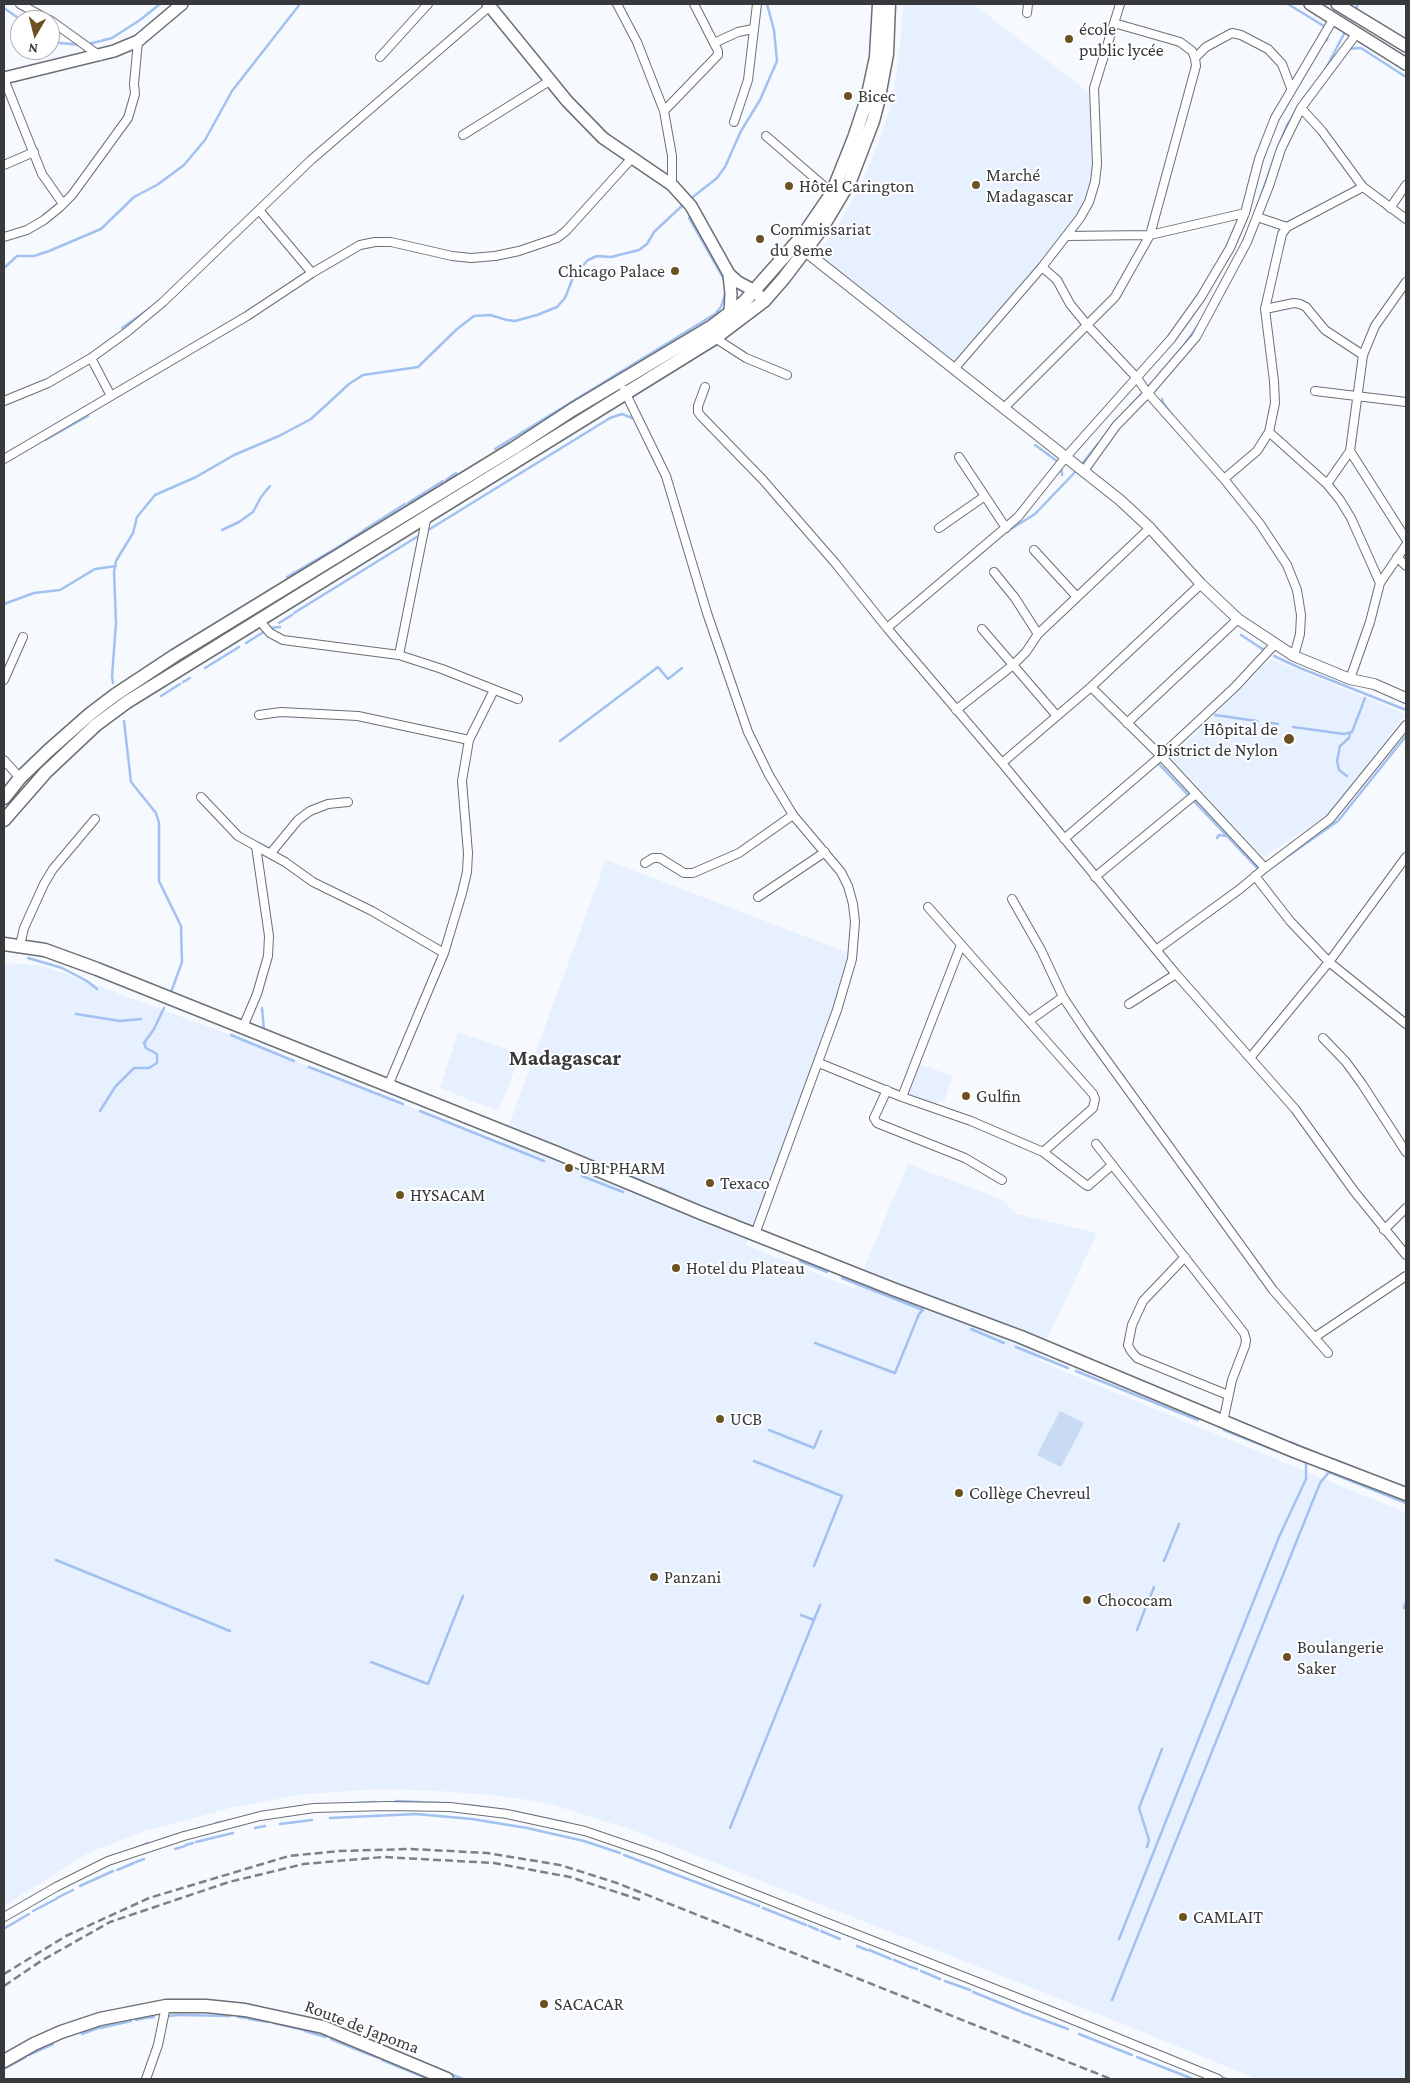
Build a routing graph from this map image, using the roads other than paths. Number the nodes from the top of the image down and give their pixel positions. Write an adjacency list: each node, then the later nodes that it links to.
1 (20, 4): 14 (street)
2 (182, 4): 21 (main road)
3 (428, 4): 25 (street)
4 (617, 4): 32 (street)
5 (694, 4): 22 (street)
6 (756, 4): 19 (street)
7 (879, 4): 42 (main road)
8 (890, 4): 53 (main road)
9 (1028, 4): 15 (street)
10 (1120, 4): 17 (street)
11 (1310, 4): 16 (main road)
12 (489, 5): 29 (main road); 45 (street)
13 (1340, 6): 23 (main road)
14 (31, 10)
15 (1027, 13)
16 (1336, 20): 20 (main road); 30 (street)
17 (1114, 23): 26 (street); 51 (street)
18 (60, 27): 24 (street)
19 (753, 29): 22 (street); 33 (street)
20 (1356, 32): 27 (main road); 31 (street)
21 (138, 41): 24 (main road); 43 (street)
22 (714, 43): 32 (street)
23 (1406, 46)
24 (100, 56): 28 (main road)
25 (380, 57)
26 (1195, 58): 30 (street); 50 (street)
27 (1406, 64)
28 (4, 79): 36 (street)
29 (551, 80): 34 (street); 37 (main road)
30 (1291, 88): 46 (street)
31 (1301, 108): 41 (street); 47 (street)
32 (664, 111): 40 (street)
33 (734, 122)
34 (463, 135)
35 (766, 136): 42 (street)
36 (34, 152): 38 (street); 43 (street)
37 (632, 158): 40 (main road); 55 (street)
38 (4, 165)
39 (1406, 185): 44 (street)
40 (672, 186): 56 (main road)
41 (1363, 187): 44 (street); 49 (street)
42 (832, 193): 58 (main road)
43 (63, 204): 52 (street)
44 (1390, 208): 48 (street)
45 (259, 210): 55 (street); 65 (street)
46 (1245, 212): 50 (street); 68 (street)
47 (1257, 217): 49 (street); 71 (street)
48 (1406, 219)
49 (1287, 227): 60 (street)
50 (1150, 235): 51 (street); 62 (street)
51 (1066, 236): 54 (street)
52 (4, 237)
53 (805, 251): 59 (main road); 66 (street)
54 (1042, 267): 62 (street); 66 (street)
55 (312, 273): 73 (street)
56 (729, 274): 58 (main road); 61 (main road)
57 (1406, 282): 64 (street)
58 (755, 291): 59 (main road); 61 (main road)
59 (764, 301): 61 (main road)
60 (1265, 308): 64 (street); 78 (street)
61 (733, 318): 63 (main road); 69 (main road)
62 (1088, 326): 68 (street); 77 (street)
63 (715, 338): 67 (street); 69 (main road)
64 (1363, 355): 74 (street)
65 (91, 358): 73 (street); 75 (street)
66 (954, 369): 77 (street)
67 (787, 375)
68 (1137, 378): 71 (street); 82 (street)
69 (622, 387): 87 (main road); 125 (main road); 130 (street)
70 (705, 387): 102 (street)
71 (1146, 390): 83 (street); 84 (street)
72 (1314, 391): 74 (street)
73 (111, 396): 81 (street)
74 (1356, 396): 76 (street); 79 (street)
75 (4, 401)
76 (1406, 402)
77 (1004, 408): 82 (street)
78 (1269, 432): 84 (street); 85 (street)
79 (1350, 451): 85 (street); 91 (street)
80 (959, 457): 86 (street)
81 (4, 458)
82 (1065, 458): 83 (street); 89 (street)
83 (1080, 469): 90 (street)
84 (1224, 479): 108 (street)
85 (1327, 484): 97 (street)
86 (984, 496): 88 (street); 89 (street)
87 (428, 515): 101 (main road); 107 (street)
88 (939, 528)
89 (1006, 528): 102 (street)
90 (1150, 528): 98 (street); 99 (street)
91 (1406, 539)
92 (1406, 545): 94 (street)
93 (1034, 550): 99 (street)
94 (1397, 557): 95 (street); 97 (street)
95 (1406, 566)
96 (994, 572): 104 (street)
97 (1380, 583): 110 (street)
98 (1201, 584): 100 (street); 112 (street)
99 (1077, 597): 104 (street)
100 (1238, 619): 106 (street); 119 (street)
101 (259, 620): 107 (street); 132 (main road)
102 (887, 628): 116 (street)
103 (982, 629): 109 (street)
104 (1038, 634): 109 (street)
105 (23, 637): 111 (street)
106 (1274, 645): 108 (street); 122 (street)
107 (399, 655): 113 (street)
108 (1294, 656): 110 (street)
109 (1013, 665): 116 (street); 118 (street)
110 (1350, 679): 114 (street)
111 (4, 680)
112 (1091, 687): 118 (street); 119 (street)
113 (494, 690): 115 (street); 121 (street)
114 (1406, 698)
115 (518, 699)
116 (956, 710): 124 (street)
117 (259, 715): 121 (street)
118 (1057, 716): 124 (street)
119 (1127, 723): 122 (street)
120 (1406, 725): 139 (street)
121 (469, 740): 149 (street)
122 (1161, 756): 126 (street); 133 (street)
123 (4, 760): 125 (street)
124 (1002, 763): 133 (street)
125 (20, 778): 128 (main road)
126 (1196, 794): 139 (street); 140 (street)
127 (201, 797): 134 (street)
128 (4, 798)
129 (348, 802): 136 (street)
130 (793, 815): 135 (street); 138 (street)
131 (95, 819): 146 (street)
132 (4, 820)
133 (1064, 839): 140 (street)
134 (256, 846): 136 (street); 156 (street)
135 (825, 852): 142 (street); 159 (street)
136 (270, 854): 149 (street)
137 (1406, 857): 150 (street)
138 (645, 863)
139 (1265, 868): 141 (street)
140 (1095, 876): 148 (street)
141 (1255, 876): 148 (street); 150 (street)
142 (758, 897)
143 (1012, 899): 152 (street)
144 (928, 907): 147 (street)
145 (4, 944): 146 (main road)
146 (20, 945): 156 (main road)
147 (961, 945): 154 (street); 162 (street)
148 (1156, 950): 151 (street)
149 (444, 952): 160 (street)
150 (1329, 962): 155 (street); 158 (street)
151 (1176, 974): 153 (street); 158 (street)
152 (1063, 997): 154 (street); 174 (street)
153 (1129, 1004)
154 (1030, 1021): 164 (street)
155 (1406, 1024)
156 (243, 1027): 160 (main road)
157 (1322, 1038): 165 (street)
158 (1250, 1058): 169 (street)
159 (819, 1062): 161 (street); 170 (street)
160 (388, 1086): 170 (main road)
161 (887, 1090): 162 (street); 167 (street)
162 (902, 1097): 164 (street)
163 (1096, 1144): 166 (street)
164 (1042, 1152): 166 (street)
165 (1406, 1152)
166 (1112, 1166): 172 (street)
167 (1002, 1180)
168 (1406, 1208): 169 (street)
169 (1384, 1230): 171 (street)
170 (755, 1234): 177 (main road)
171 (1406, 1255)
172 (1186, 1257): 176 (street); 176 (street)
173 (1406, 1276): 174 (street)
174 (1315, 1337): 175 (street)
175 (1328, 1353)
176 (1228, 1395): 177 (street)
177 (1224, 1420): 178 (main road)
178 (1406, 1494)
179 (4, 1918): 184 (street)
180 (166, 2006): 181 (main road, Route de Japoma); 182 (street); 183 (main road, Route de Japoma)
181 (4, 2061)
182 (146, 2079)
183 (447, 2079)
184 (1218, 2079)

